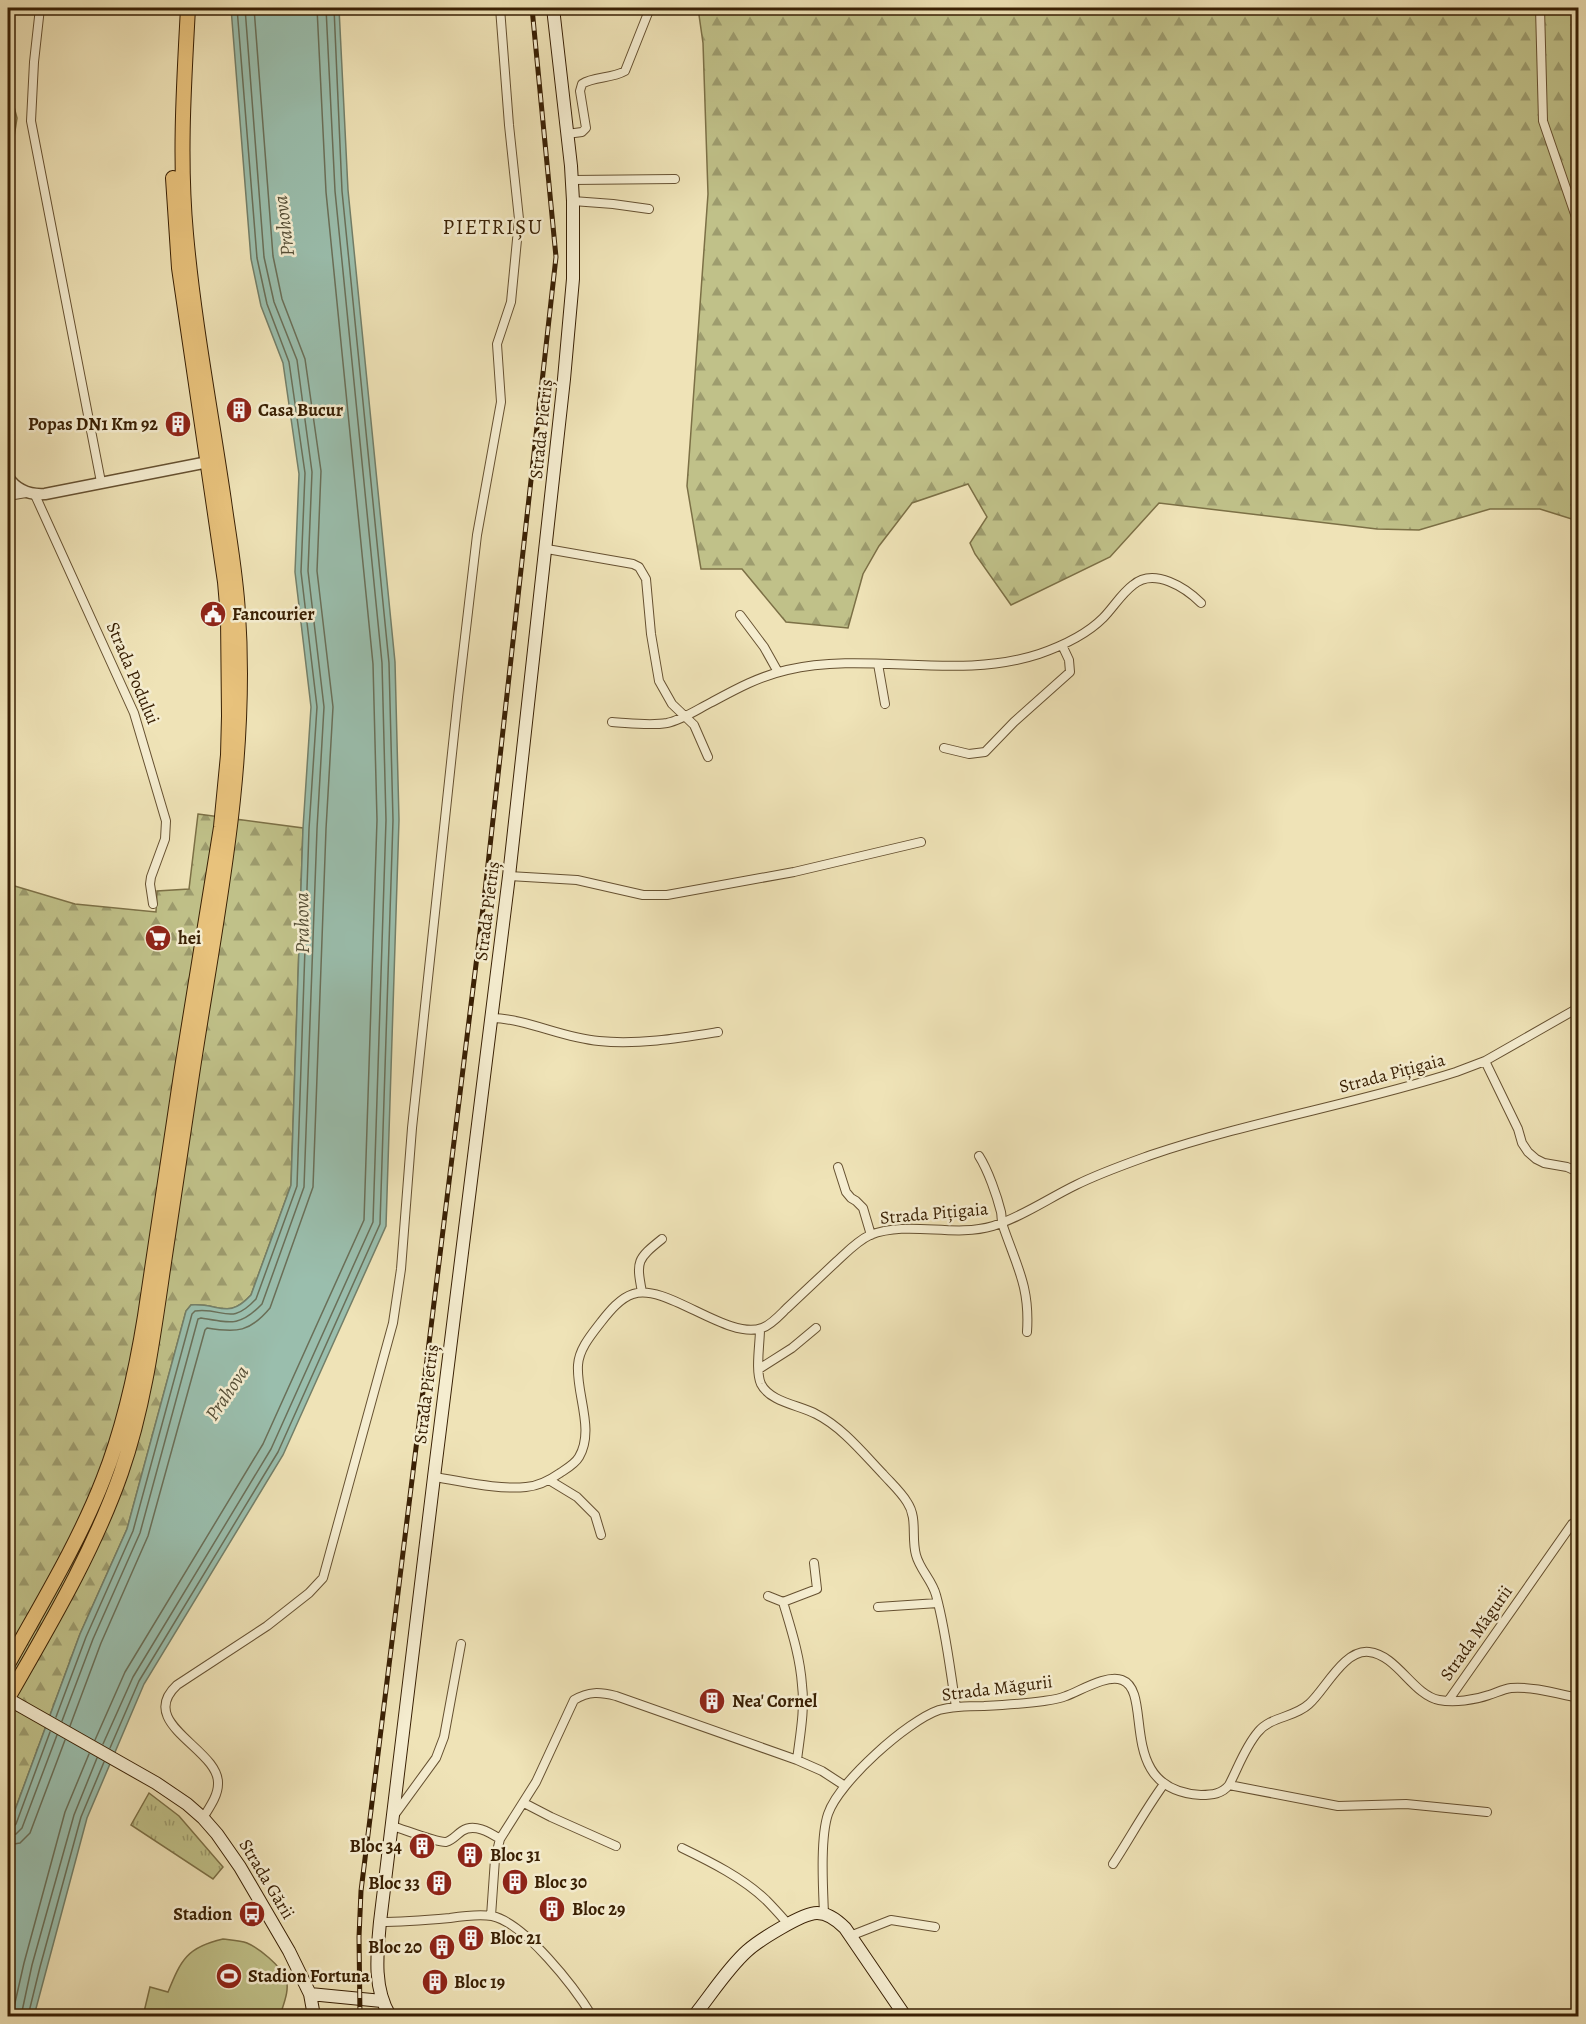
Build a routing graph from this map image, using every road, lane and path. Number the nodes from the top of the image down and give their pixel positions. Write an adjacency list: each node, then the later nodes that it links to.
1 (40, 8): 16 (street)
2 (179, 8): 14 (highway)
3 (188, 8): 60 (highway)
4 (500, 8): 69 (street)
5 (553, 8): 8 (main road, Strada Pietriș)
6 (650, 8): 8 (street)
7 (1540, 8): 13 (street)
8 (567, 134): 10 (main road, Strada Pietriș)
9 (675, 179): 10 (street)
10 (572, 180): 11 (main road, Strada Pietriș)
11 (573, 201): 12 (street); 19 (main road, Strada Pietriș)
12 (649, 209)
13 (1578, 223)
14 (208, 462): 16 (street); 58 (highway)
15 (8, 477): 17 (street, Strada Podului)
16 (101, 482): 17 (street)
17 (30, 494): 18 (street); 32 (street, Strada Podului)
18 (10, 497)
19 (547, 549): 26 (street); 31 (main road, Strada Pietriș)
20 (1201, 603): 22 (street)
21 (740, 615): 24 (street)
22 (1062, 645): 23 (street); 28 (street)
23 (878, 664): 24 (street); 25 (street)
24 (778, 672): 26 (street)
25 (885, 704)
26 (684, 716): 27 (street); 29 (street)
27 (612, 722)
28 (944, 748)
29 (708, 757)
30 (921, 842): 31 (street)
31 (509, 876): 34 (main road, Strada Pietriș)
32 (153, 903)
33 (1578, 1008): 36 (street, Strada Pițigaia)
34 (492, 1018): 35 (street); 48 (main road, Strada Pietriș)
35 (718, 1032)
36 (1485, 1061): 39 (street); 40 (street, Strada Pițigaia)
37 (980, 1156): 40 (street)
38 (838, 1167): 41 (street)
39 (1578, 1172)
40 (1002, 1223): 41 (street, Strada Pițigaia); 46 (street)
41 (871, 1235): 45 (street, Strada Pițigaia)
42 (662, 1239): 43 (street)
43 (642, 1292): 45 (street); 49 (street)
44 (816, 1328): 47 (street)
45 (760, 1329): 47 (street)
46 (1027, 1332)
47 (759, 1369): 55 (street)
48 (434, 1477): 49 (street); 70 (main road, Strada Pietriș)
49 (549, 1480): 51 (street)
50 (1578, 1520): 61 (street, Strada Măgurii)
51 (601, 1535)
52 (814, 1563): 54 (street)
53 (768, 1596): 54 (street)
54 (783, 1602): 63 (street)
55 (938, 1603): 56 (street); 62 (street)
56 (878, 1607)
57 (461, 1644): 70 (street)
58 (8, 1664)
59 (1578, 1698): 61 (street)
60 (8, 1699): 69 (main road, Strada Gării)
61 (1448, 1701): 65 (street, Strada Măgurii)
62 (956, 1707): 64 (street, Strada Măgurii); 66 (street, Strada Măgurii)
63 (797, 1760): 66 (street); 67 (street)
64 (1164, 1784): 65 (street); 74 (street)
65 (1229, 1785): 68 (street)
66 (845, 1786): 75 (street, Strada Măgurii)
67 (524, 1803): 71 (street); 72 (street)
68 (1487, 1812)
69 (203, 1818): 81 (main road, Strada Gării)
70 (393, 1822): 71 (street); 77 (main road, Strada Pietriș)
71 (500, 1839): 76 (street)
72 (616, 1846)
73 (682, 1848): 78 (street)
74 (1113, 1864)
75 (824, 1914): 78 (main road); 80 (main road)
76 (491, 1916): 77 (street); 85 (street)
77 (380, 1922): 82 (main road, Strada Pietriș)
78 (789, 1924): 86 (main road)
79 (935, 1927): 80 (street)
80 (850, 1936): 87 (main road)
81 (310, 1994): 82 (main road); 83 (main road, Strada Gării)
82 (382, 2001): 84 (main road)
83 (314, 2016)
84 (390, 2016)
85 (592, 2016)
86 (694, 2016)
87 (905, 2016)

